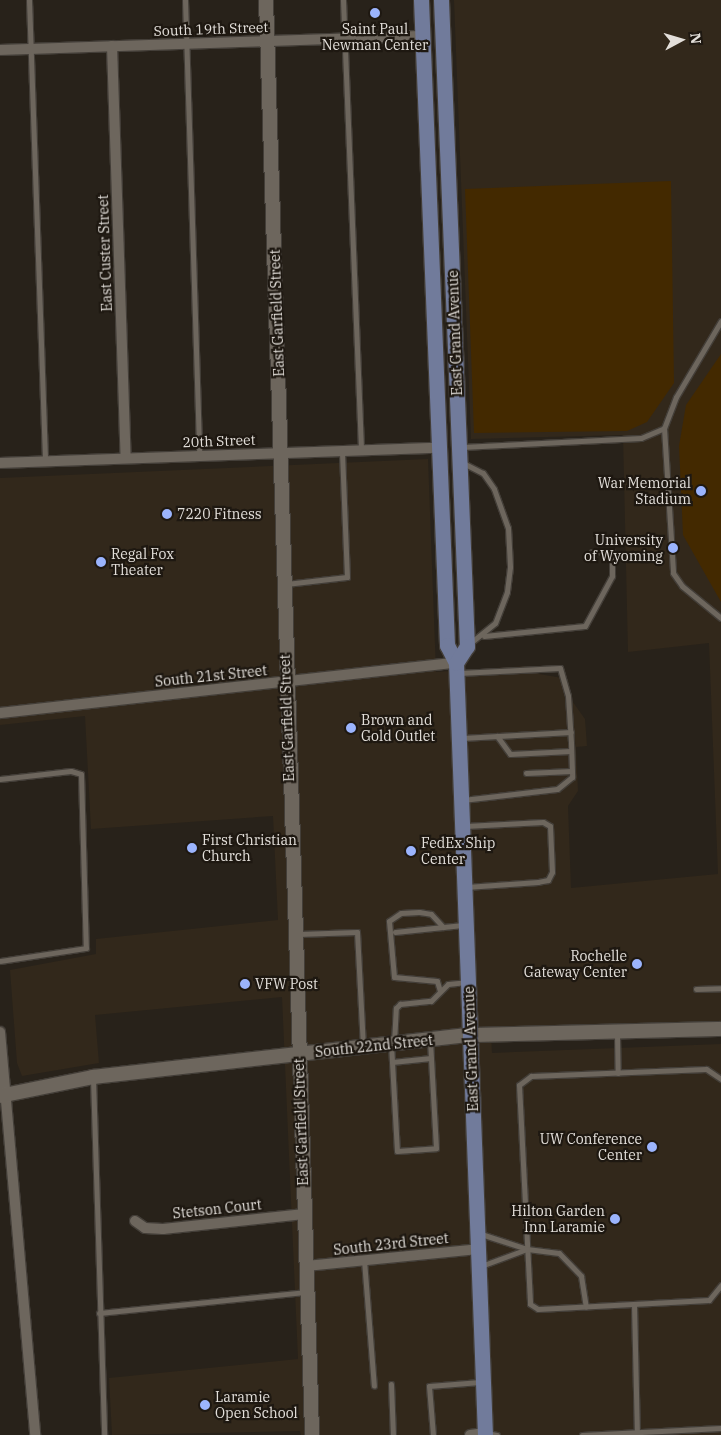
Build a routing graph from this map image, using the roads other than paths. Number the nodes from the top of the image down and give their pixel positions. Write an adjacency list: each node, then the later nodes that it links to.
1 (29, 0): 12 (lane)
2 (185, 0): 10 (lane)
3 (266, 0): 9 (street, East Garfield Street)
4 (343, 0): 8 (lane)
5 (421, 0): 7 (main road, East Grand Avenue)
6 (441, 0): 20 (main road, East Grand Avenue)
7 (422, 36): 8 (street, South 19th Street); 16 (main road, East Grand Avenue)
8 (345, 38): 9 (street, South 19th Street); 17 (lane)
9 (268, 41): 10 (street, South 19th Street); 19 (street, East Garfield Street)
10 (187, 44): 11 (street, South 19th Street); 21 (lane)
11 (112, 46): 12 (street, South 19th Street); 22 (street, East Custer Street)
12 (31, 49): 13 (street, South 19th Street); 23 (lane)
13 (0, 50)
14 (721, 321): 15 (lane)
15 (664, 428): 20 (lane); 27 (lane)
16 (440, 448): 17 (street, 20th Street); 30 (main road, East Grand Avenue)
17 (361, 450): 18 (street, 20th Street)
18 (342, 451): 19 (street, 20th Street); 26 (lane)
19 (282, 453): 21 (street, 20th Street); 26 (street, East Garfield Street)
20 (459, 455): 28 (lane); 29 (main road, East Grand Avenue)
21 (200, 456): 22 (street, 20th Street)
22 (126, 458): 23 (street, 20th Street)
23 (44, 461): 24 (street, 20th Street)
24 (0, 463)
25 (592, 552): 28 (lane)
26 (284, 584): 31 (street, East Garfield Street)
27 (721, 618)
28 (483, 636): 29 (lane)
29 (467, 646): 30 (main road)
30 (456, 668): 31 (street, South 21st Street); 33 (lane); 35 (main road, East Grand Avenue)
31 (286, 682): 32 (street, South 21st Street); 46 (street, East Garfield Street)
32 (0, 713)
33 (571, 732): 34 (lane); 36 (lane)
34 (497, 736): 35 (lane); 36 (lane)
35 (459, 738): 40 (main road, East Grand Avenue)
36 (572, 751): 37 (lane)
37 (572, 770): 38 (lane); 40 (lane)
38 (526, 773)
39 (0, 779): 47 (lane)
40 (461, 800): 41 (main road, East Grand Avenue)
41 (462, 826): 42 (main road, East Grand Avenue); 42 (lane)
42 (464, 887): 43 (main road, East Grand Avenue)
43 (466, 925): 44 (lane); 48 (main road, East Grand Avenue)
44 (443, 927): 45 (lane); 51 (lane)
45 (395, 932)
46 (294, 934): 58 (lane); 59 (street, East Garfield Street)
47 (0, 961)
48 (468, 982): 51 (lane); 55 (main road, East Grand Avenue)
49 (721, 988): 50 (lane)
50 (696, 989)
51 (440, 991): 57 (lane)
52 (721, 1029): 54 (street, South 22nd Street)
53 (0, 1032): 65 (street)
54 (617, 1032): 55 (street, South 22nd Street); 62 (lane)
55 (470, 1035): 56 (street, South 22nd Street); 68 (main road, East Grand Avenue)
56 (430, 1039): 57 (street, South 22nd Street); 60 (lane)
57 (393, 1044): 58 (street, South 22nd Street); 61 (lane)
58 (363, 1047): 59 (street, South 22nd Street)
59 (299, 1054): 63 (street, South 22nd Street); 66 (street, East Garfield Street)
60 (431, 1058): 61 (lane); 61 (lane)
61 (392, 1062)
62 (618, 1073): 64 (lane); 70 (lane)
63 (93, 1077): 65 (street, South 22nd Street); 78 (lane)
64 (721, 1079)
65 (2, 1095): 85 (street)
66 (304, 1214): 67 (street, Stetson Court); 72 (street, East Garfield Street)
67 (135, 1221)
68 (478, 1233): 69 (main road, East Grand Avenue); 70 (lane)
69 (478, 1249): 71 (street, South 23rd Street); 73 (main road, East Grand Avenue)
70 (526, 1249): 73 (lane); 77 (lane); 77 (lane)
71 (364, 1260): 72 (street, South 23rd Street); 81 (lane)
72 (306, 1266): 75 (street, East Garfield Street)
73 (479, 1267): 79 (main road, East Grand Avenue)
74 (721, 1285): 76 (lane)
75 (307, 1292): 78 (lane); 87 (street, East Garfield Street)
76 (634, 1304): 77 (lane); 84 (lane)
77 (586, 1306)
78 (99, 1313): 86 (lane)
79 (483, 1382): 83 (main road, East Grand Avenue); 89 (lane)
80 (391, 1384): 88 (lane)
81 (374, 1386)
82 (721, 1428): 84 (lane)
83 (489, 1434): 90 (street)
84 (637, 1434): 91 (lane)
85 (35, 1435)
86 (104, 1435)
87 (312, 1435)
88 (393, 1435)
89 (433, 1435)
90 (470, 1435)
91 (582, 1435)

